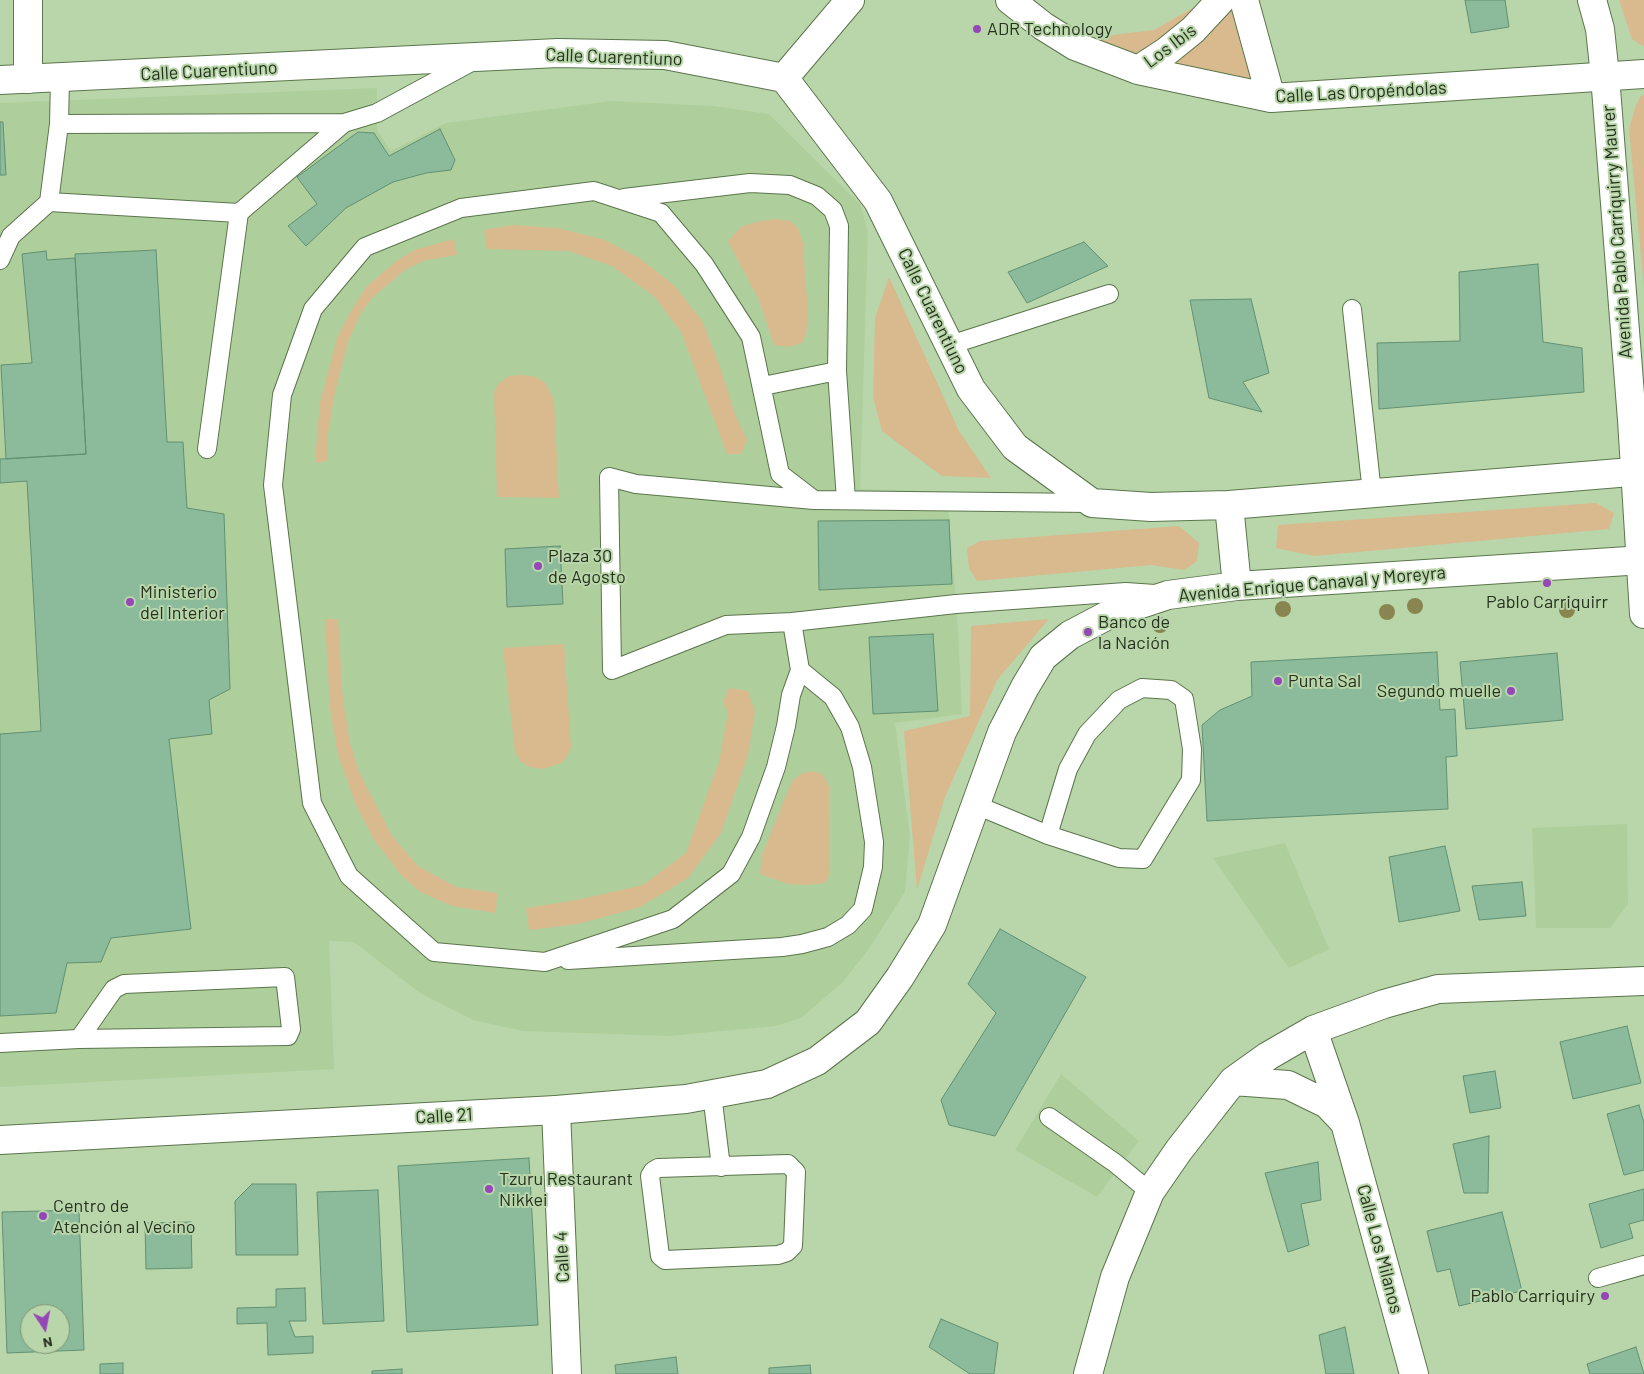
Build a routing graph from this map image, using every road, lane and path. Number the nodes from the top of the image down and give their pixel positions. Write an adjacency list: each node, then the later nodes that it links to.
1 (28, 0): 13 (street)
2 (850, 0): 12 (street)
3 (1010, 0): 8 (street, Calle Las Oropéndolas)
4 (1221, 0): 8 (street, Los Ibis)
5 (1244, 0): 15 (street)
6 (1592, 0): 10 (street, Avenida Pablo Carriquirry Maurer)
7 (481, 57): 11 (street, Calle Cuarentiuno); 12 (street, Calle Cuarentiuno); 16 (lane)
8 (1138, 70): 15 (street, Calle Las Oropéndolas)
9 (1644, 74): 10 (street, Calle Las Oropéndolas)
10 (1605, 76): 15 (street, Calle Las Oropéndolas); 28 (street, Avenida Pablo Carriquirry Maurer)
11 (60, 78): 13 (street, Calle Cuarentiuno); 17 (lane)
12 (784, 78): 24 (street, Calle Cuarentiuno)
13 (28, 79): 14 (street, Calle Cuarentiuno)
14 (0, 80)
15 (1271, 98)
16 (344, 123): 17 (lane); 20 (lane)
17 (58, 124): 19 (lane)
18 (618, 199): 25 (lane); 26 (lane); 42 (lane)
19 (49, 202): 20 (lane); 21 (lane)
20 (239, 213): 27 (lane)
21 (0, 260)
22 (1109, 294): 24 (lane)
23 (1352, 309): 29 (lane)
24 (950, 345): 32 (street, Calle Cuarentiuno)
25 (837, 371): 26 (lane); 31 (lane)
26 (763, 386): 30 (lane)
27 (207, 448)
28 (1640, 471): 29 (street); 34 (street, Avenida Pablo Carriquirry Maurer)
29 (1372, 493): 33 (street)
30 (814, 500): 31 (lane); 38 (lane)
31 (846, 500): 32 (lane)
32 (1092, 503): 33 (street)
33 (1229, 505): 35 (street)
34 (1642, 560): 35 (street, Avenida Enrique Canaval y Moreyra); 37 (street, Avenida Pablo Carriquirry Maurer)
35 (1237, 586): 36 (street, Avenida Enrique Canaval y Moreyra)
36 (1168, 596): 38 (lane); 40 (street, Avenida Enrique Canaval y Moreyra)
37 (1644, 614)
38 (792, 622): 39 (lane)
39 (800, 670): 42 (lane); 42 (lane)
40 (976, 805): 41 (lane); 44 (street, Avenida Enrique Canaval y Moreyra)
41 (1048, 835): 41 (lane)
42 (545, 962)
43 (1644, 981): 45 (street)
44 (868, 1022): 49 (street, Calle 21)
45 (1313, 1030): 48 (street); 52 (street, Calle Los Milanos)
46 (79, 1039): 46 (lane); 47 (lane)
47 (0, 1043)
48 (1233, 1081): 52 (street, Calle Los Milanos); 55 (street)
49 (712, 1094): 50 (street, Calle 21); 54 (lane)
50 (556, 1110): 53 (street, Calle 21); 58 (street, Calle 4)
51 (1049, 1117): 55 (lane)
52 (1345, 1123): 60 (street, Calle Los Milanos)
53 (0, 1140)
54 (721, 1167): 54 (lane)
55 (1150, 1192): 59 (street)
56 (1644, 1264): 57 (lane)
57 (1598, 1278)
58 (568, 1374)
59 (1088, 1374)
60 (1414, 1374)

